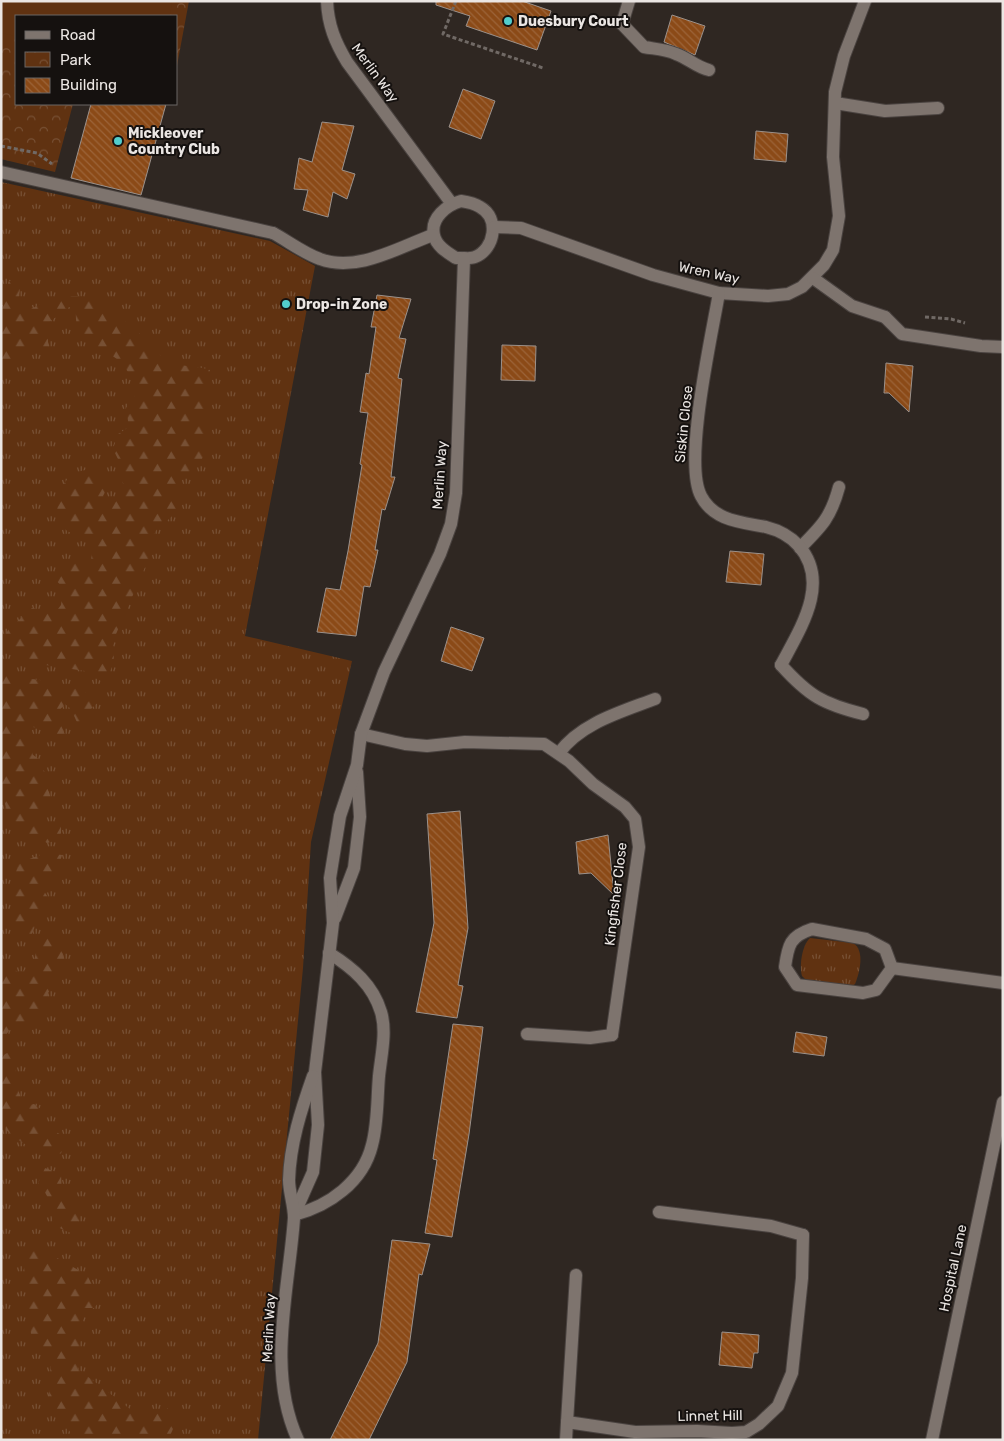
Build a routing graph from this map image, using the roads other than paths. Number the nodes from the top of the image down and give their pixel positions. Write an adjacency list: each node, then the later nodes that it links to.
1 (328, 1): 8 (street, Merlin Way)
2 (629, 1): 4 (street)
3 (865, 1): 5 (street, Wren Way)
4 (709, 70)
5 (835, 103): 6 (street); 12 (street, Wren Way)
6 (938, 108)
7 (1, 172): 10 (street)
8 (452, 204): 9 (street); 10 (street)
9 (494, 227): 11 (street); 13 (street, Wren Way)
10 (434, 235): 11 (street)
11 (464, 258): 19 (street, Merlin Way)
12 (813, 278): 13 (street, Wren Way); 14 (street)
13 (719, 293): 16 (street, Siskin Close)
14 (1003, 347)
15 (838, 487): 16 (street)
16 (800, 548): 18 (street, Siskin Close)
17 (655, 699): 20 (street)
18 (864, 714)
19 (361, 734): 20 (street, Kingfisher Close); 21 (street, Merlin Way)
20 (559, 754): 26 (street, Kingfisher Close)
21 (357, 765): 22 (street, Merlin Way); 22 (street, Merlin Way)
22 (333, 923): 23 (street, Merlin Way)
23 (330, 953): 27 (street, Merlin Way); 30 (street)
24 (892, 968): 24 (street); 25 (street)
25 (1003, 983)
26 (527, 1034)
27 (315, 1072): 30 (street, Merlin Way); 30 (street, Merlin Way)
28 (1003, 1102): 36 (street, Hospital Lane)
29 (659, 1212): 33 (street, Linnet Hill)
30 (294, 1215): 34 (street, Merlin Way)
31 (576, 1274): 32 (street)
32 (567, 1422): 33 (street, Linnet Hill); 35 (street)
33 (748, 1436)
34 (298, 1440)
35 (566, 1440)
36 (932, 1440)

